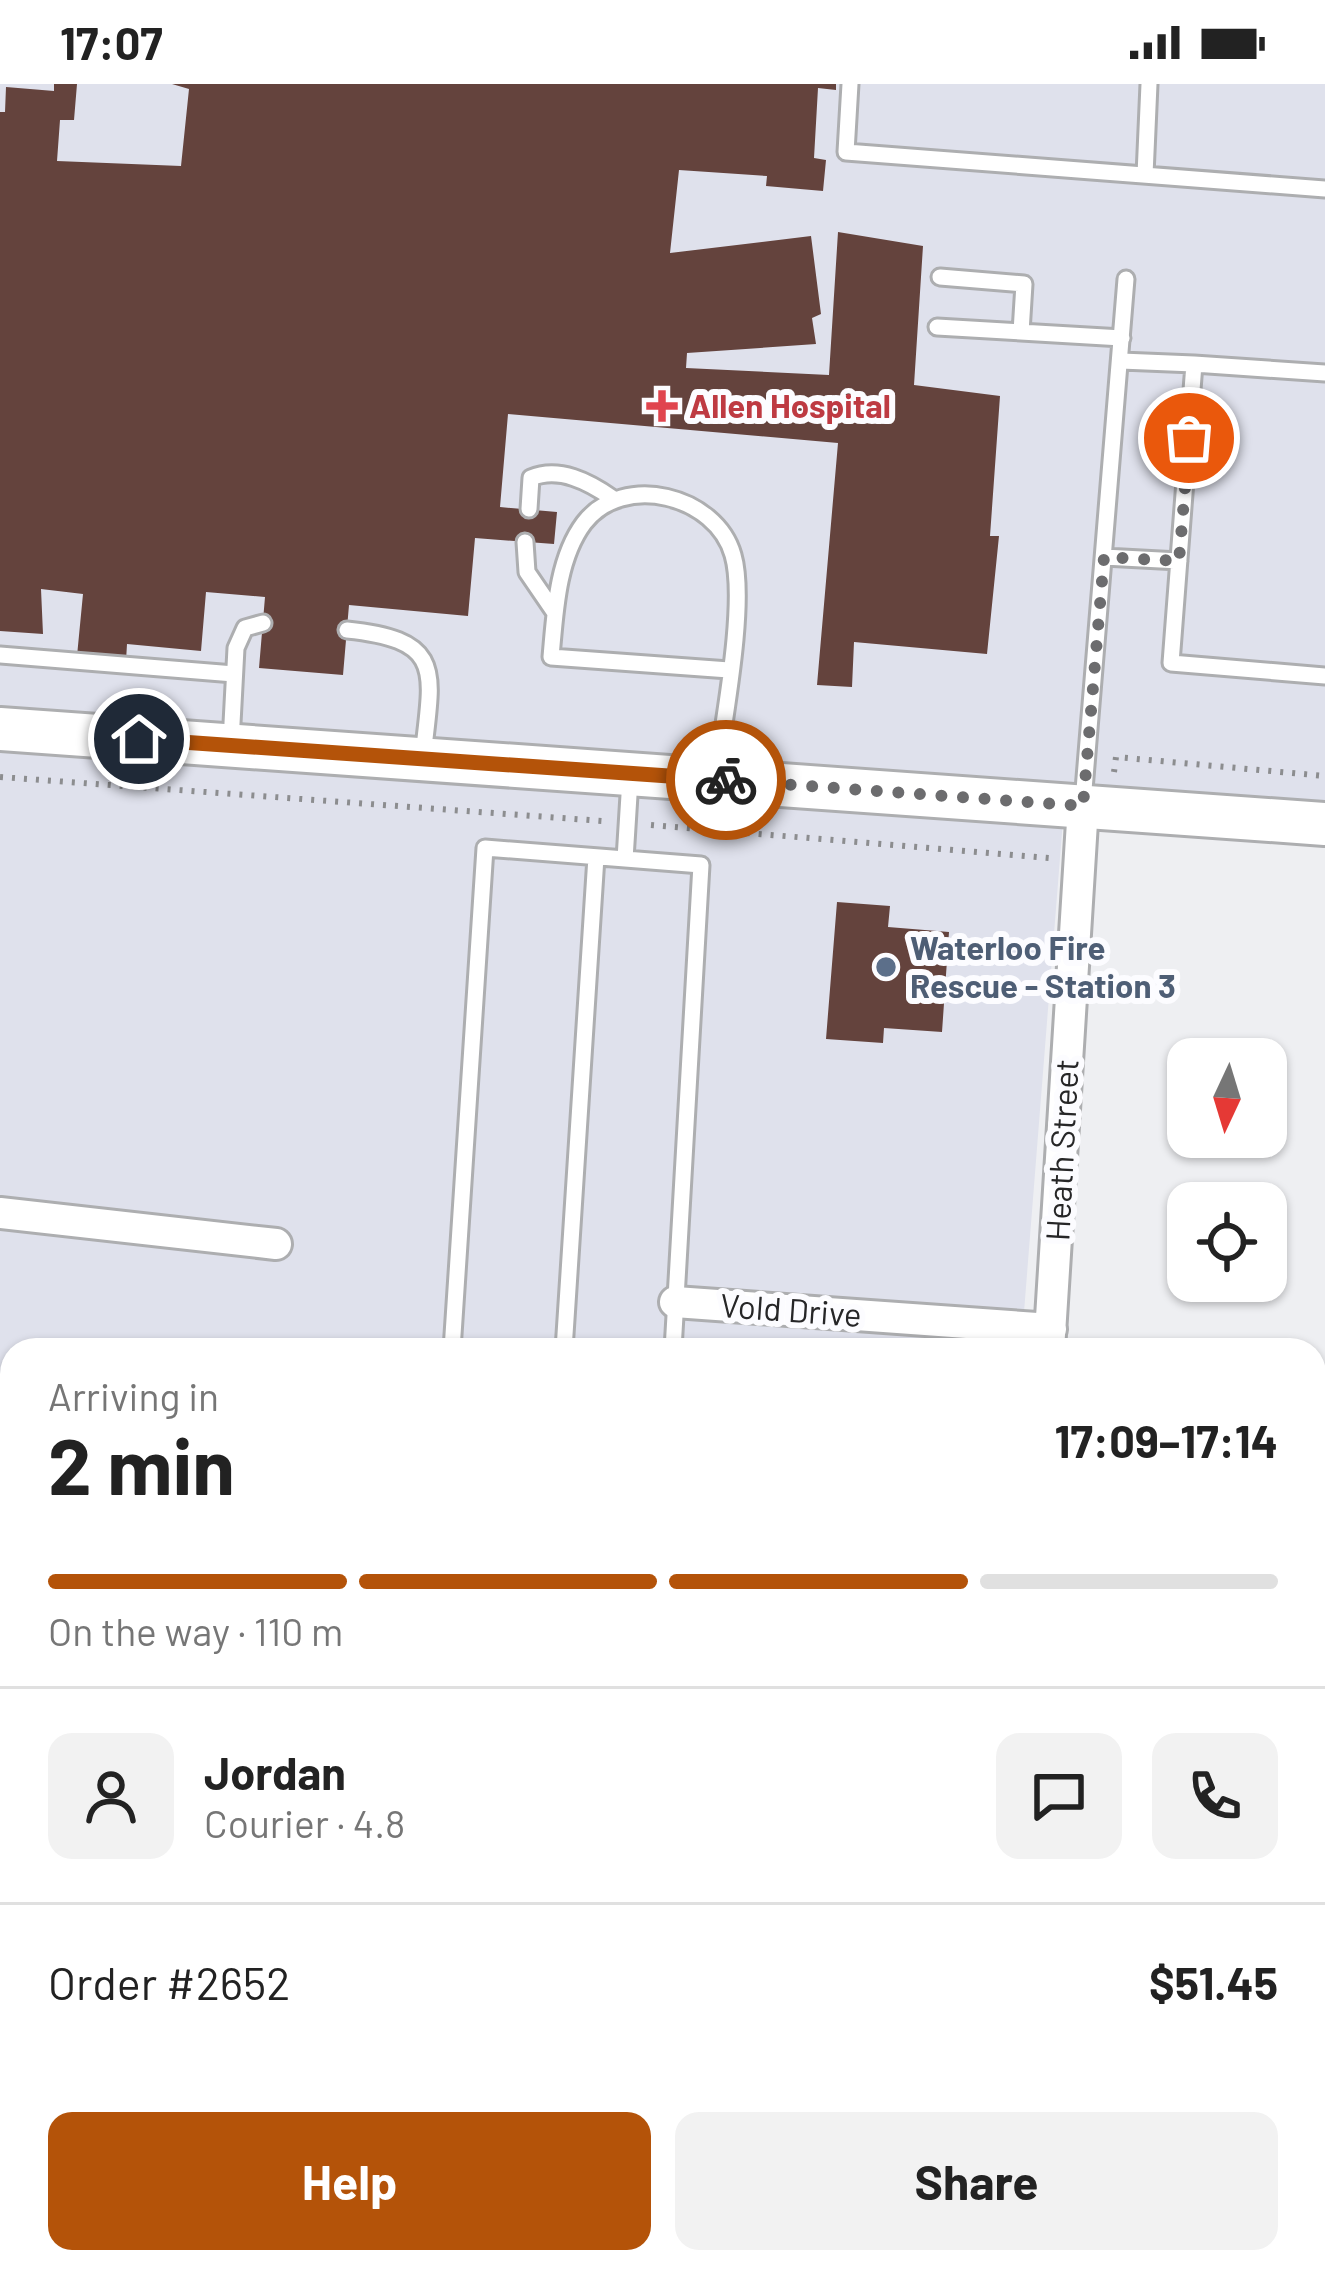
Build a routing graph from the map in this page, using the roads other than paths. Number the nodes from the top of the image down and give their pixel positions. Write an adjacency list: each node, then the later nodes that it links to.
1 (850, 84): 3 (lane)
2 (1149, 84): 3 (lane)
3 (1145, 175): 4 (lane)
4 (1325, 189)
5 (940, 277): 8 (lane)
6 (1126, 279): 9 (lane)
7 (937, 327): 8 (lane)
8 (1021, 332): 9 (lane)
9 (1122, 338): 10 (lane)
10 (1121, 361): 11 (lane); 16 (lane)
11 (1194, 364): 12 (lane); 17 (lane)
12 (1325, 373)
13 (612, 498): 14 (lane); 18 (lane); 22 (lane)
14 (529, 509)
15 (525, 542): 18 (lane)
16 (1104, 557): 17 (lane); 30 (lane)
17 (1179, 561): 24 (lane)
18 (555, 613): 22 (lane)
19 (263, 623): 23 (lane)
20 (347, 630): 27 (lane)
21 (0, 656): 23 (lane)
22 (729, 670): 29 (lane)
23 (234, 674): 26 (lane)
24 (1325, 676)
25 (0, 729): 26 (main road)
26 (231, 745): 27 (main road)
27 (422, 759): 28 (main road)
28 (630, 774): 29 (main road); 33 (lane)
29 (716, 780): 30 (main road)
30 (1083, 806): 31 (main road); 41 (street, Heath Street)
31 (1325, 824)
32 (596, 857): 33 (lane); 37 (lane); 38 (lane)
33 (625, 860): 36 (lane)
34 (0, 1213): 35 (street)
35 (276, 1244)
36 (675, 1302): 39 (lane); 40 (street, Vold Drive)
37 (453, 1338)
38 (565, 1338)
39 (674, 1338)
40 (1030, 1338)
41 (1050, 1338)

